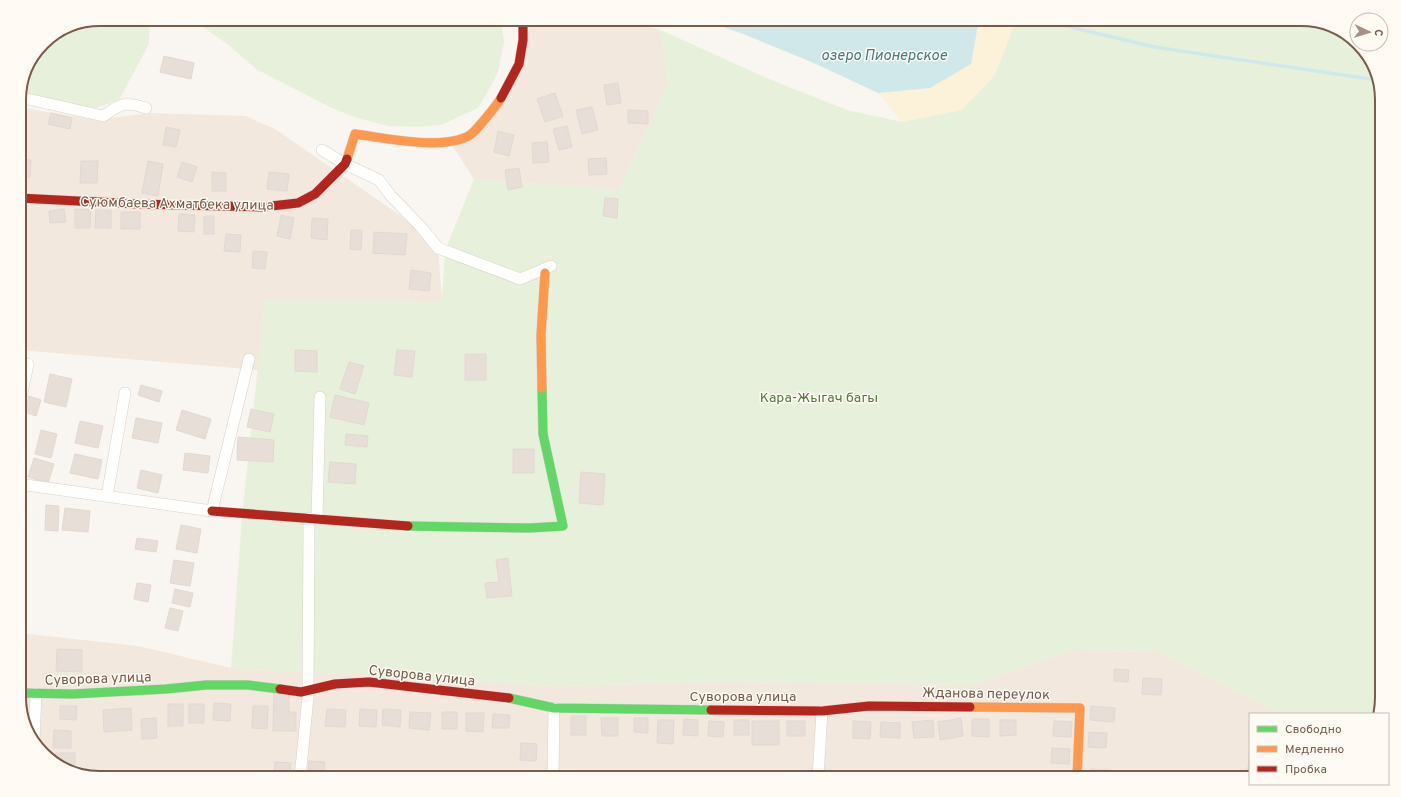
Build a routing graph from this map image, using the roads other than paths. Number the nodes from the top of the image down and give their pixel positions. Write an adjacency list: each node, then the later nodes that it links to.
1 (523, 26): 5 (street, Суюмбаева Ахматбека улица)
2 (26, 99): 3 (street)
3 (146, 108)
4 (322, 150): 5 (street)
5 (345, 164): 6 (street, Суюмбаева Ахматбека улица); 7 (street)
6 (26, 198)
7 (548, 270): 16 (street)
8 (248, 359): 15 (street)
9 (28, 364): 10 (street)
10 (26, 374)
11 (125, 393): 14 (street)
12 (320, 397): 16 (street)
13 (26, 485): 14 (street)
14 (107, 496): 15 (street)
15 (212, 511): 16 (street)
16 (313, 518): 17 (street)
17 (308, 691): 19 (street, Суворова улица); 20 (street, Суворова улица); 23 (street)
18 (26, 693): 19 (street, Суворова улица)
19 (36, 694): 22 (street)
20 (554, 708): 21 (street, Суворова улица); 24 (street)
21 (822, 711): 25 (street); 26 (street, Жданова переулок)
22 (35, 730)
23 (301, 771)
24 (553, 771)
25 (818, 771)
26 (1077, 771)

